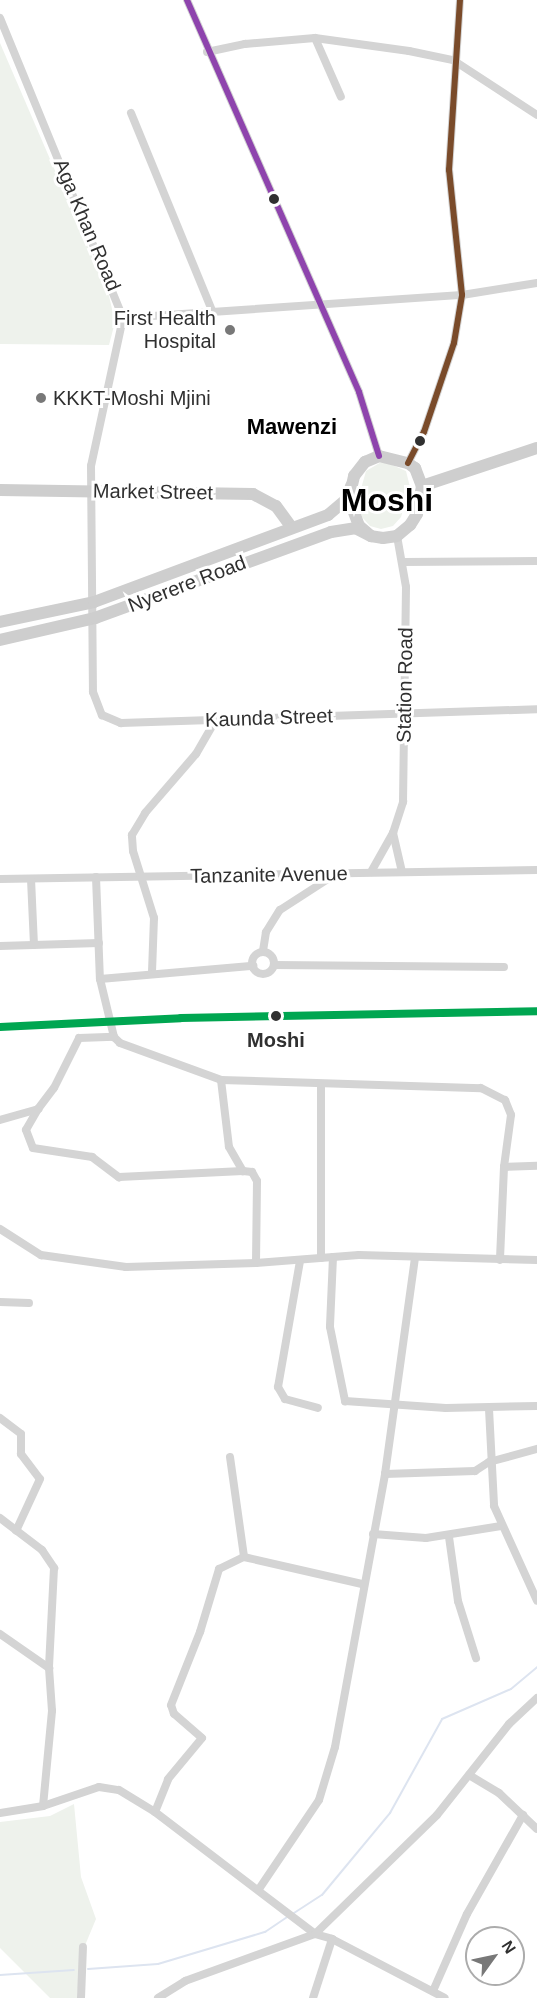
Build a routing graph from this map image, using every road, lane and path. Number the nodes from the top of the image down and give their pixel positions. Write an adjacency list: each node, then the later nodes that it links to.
1 (187, 0): 5 (street)
2 (460, 0): 6 (street)
3 (0, 18): 14 (street, Aga Khan Road)
4 (315, 38): 5 (street); 6 (street); 7 (street)
5 (207, 52): 12 (street)
6 (453, 60): 9 (street); 11 (street)
7 (341, 97)
8 (131, 113): 13 (street)
9 (537, 115)
10 (537, 283): 11 (street)
11 (462, 295): 12 (street); 17 (street)
12 (318, 306): 13 (street); 16 (street)
13 (213, 313): 14 (street)
14 (123, 318): 21 (street, Aga Khan Road)
15 (537, 448): 19 (main road)
16 (379, 456): 17 (main road); 18 (main road)
17 (408, 463): 19 (main road)
18 (351, 486): 22 (main road, Nyerere Road); 23 (main road)
19 (422, 486): 24 (main road)
20 (0, 490): 21 (main road, Market Street)
21 (90, 490): 22 (main road, Market Street); 27 (street, Aga Khan Road)
22 (292, 528): 27 (main road, Nyerere Road)
23 (371, 536): 24 (main road); 28 (main road, Nyerere Road)
24 (397, 536): 26 (street, Station Road)
25 (537, 561): 26 (street)
26 (403, 562): 32 (street, Station Road)
27 (94, 602): 28 (street, Aga Khan Road); 29 (main road, Nyerere Road)
28 (94, 618): 30 (main road, Nyerere Road); 33 (street, Kaunda Street)
29 (0, 622)
30 (0, 640)
31 (537, 709): 32 (street, Kaunda Street)
32 (406, 712): 33 (street, Kaunda Street); 34 (street, Station Road)
33 (216, 720): 39 (street)
34 (393, 833): 36 (street); 37 (street, Station Road)
35 (537, 870): 36 (street, Tanzanite Avenue)
36 (402, 871): 37 (street, Tanzanite Avenue)
37 (371, 872): 38 (street, Tanzanite Avenue)
38 (334, 875): 39 (street, Tanzanite Avenue); 46 (street)
39 (142, 876): 40 (street, Tanzanite Avenue); 50 (street)
40 (96, 878): 42 (street, Tanzanite Avenue); 43 (street)
41 (0, 879): 42 (street, Tanzanite Avenue)
42 (31, 879): 44 (street)
43 (99, 943): 44 (street); 51 (street)
44 (34, 945): 45 (street)
45 (0, 946)
46 (263, 951): 47 (street); 48 (street)
47 (274, 964): 48 (street); 49 (street)
48 (253, 966): 50 (street)
49 (504, 967)
50 (152, 972): 51 (street)
51 (100, 979): 52 (street)
52 (114, 1037): 53 (street); 55 (street)
53 (221, 1080): 54 (street); 59 (street)
54 (321, 1085): 58 (street); 62 (street)
55 (38, 1108): 56 (street); 59 (street)
56 (0, 1119)
57 (537, 1166): 58 (street)
58 (504, 1167): 64 (street)
59 (243, 1171): 67 (street)
60 (0, 1229): 67 (street)
61 (333, 1257): 62 (street); 63 (street); 70 (street)
62 (321, 1258): 66 (street)
63 (416, 1258): 64 (street); 70 (street)
64 (500, 1260): 65 (street)
65 (537, 1260)
66 (300, 1261): 67 (street); 72 (street)
67 (256, 1263)
68 (0, 1302): 69 (street)
69 (29, 1303)
70 (395, 1406): 73 (street); 78 (street)
71 (537, 1406): 73 (street)
72 (318, 1408)
73 (489, 1409): 77 (street)
74 (0, 1418): 81 (street)
75 (537, 1449): 77 (street)
76 (230, 1457): 84 (street)
77 (489, 1462): 78 (street); 80 (street)
78 (385, 1474): 82 (street)
79 (0, 1518): 81 (street)
80 (501, 1526): 83 (street); 86 (street)
81 (16, 1531): 89 (street)
82 (373, 1533): 83 (street); 85 (street)
83 (449, 1537): 88 (street)
84 (244, 1557): 85 (street); 93 (street)
85 (362, 1584): 97 (street)
86 (537, 1601)
87 (0, 1634): 89 (street)
88 (476, 1658)
89 (50, 1668): 92 (street)
90 (537, 1698): 91 (street)
91 (469, 1774): 95 (street); 98 (street)
92 (43, 1806): 93 (street); 94 (street)
93 (155, 1812): 97 (street)
94 (0, 1813)
95 (522, 1815): 96 (street); 101 (street)
96 (537, 1829)
97 (259, 1889): 98 (street)
98 (315, 1934): 99 (street); 103 (street)
99 (332, 1939): 101 (street); 104 (street)
100 (83, 1947): 102 (street)
101 (440, 1996)
102 (81, 1998)
103 (158, 1998)
104 (313, 1998)

